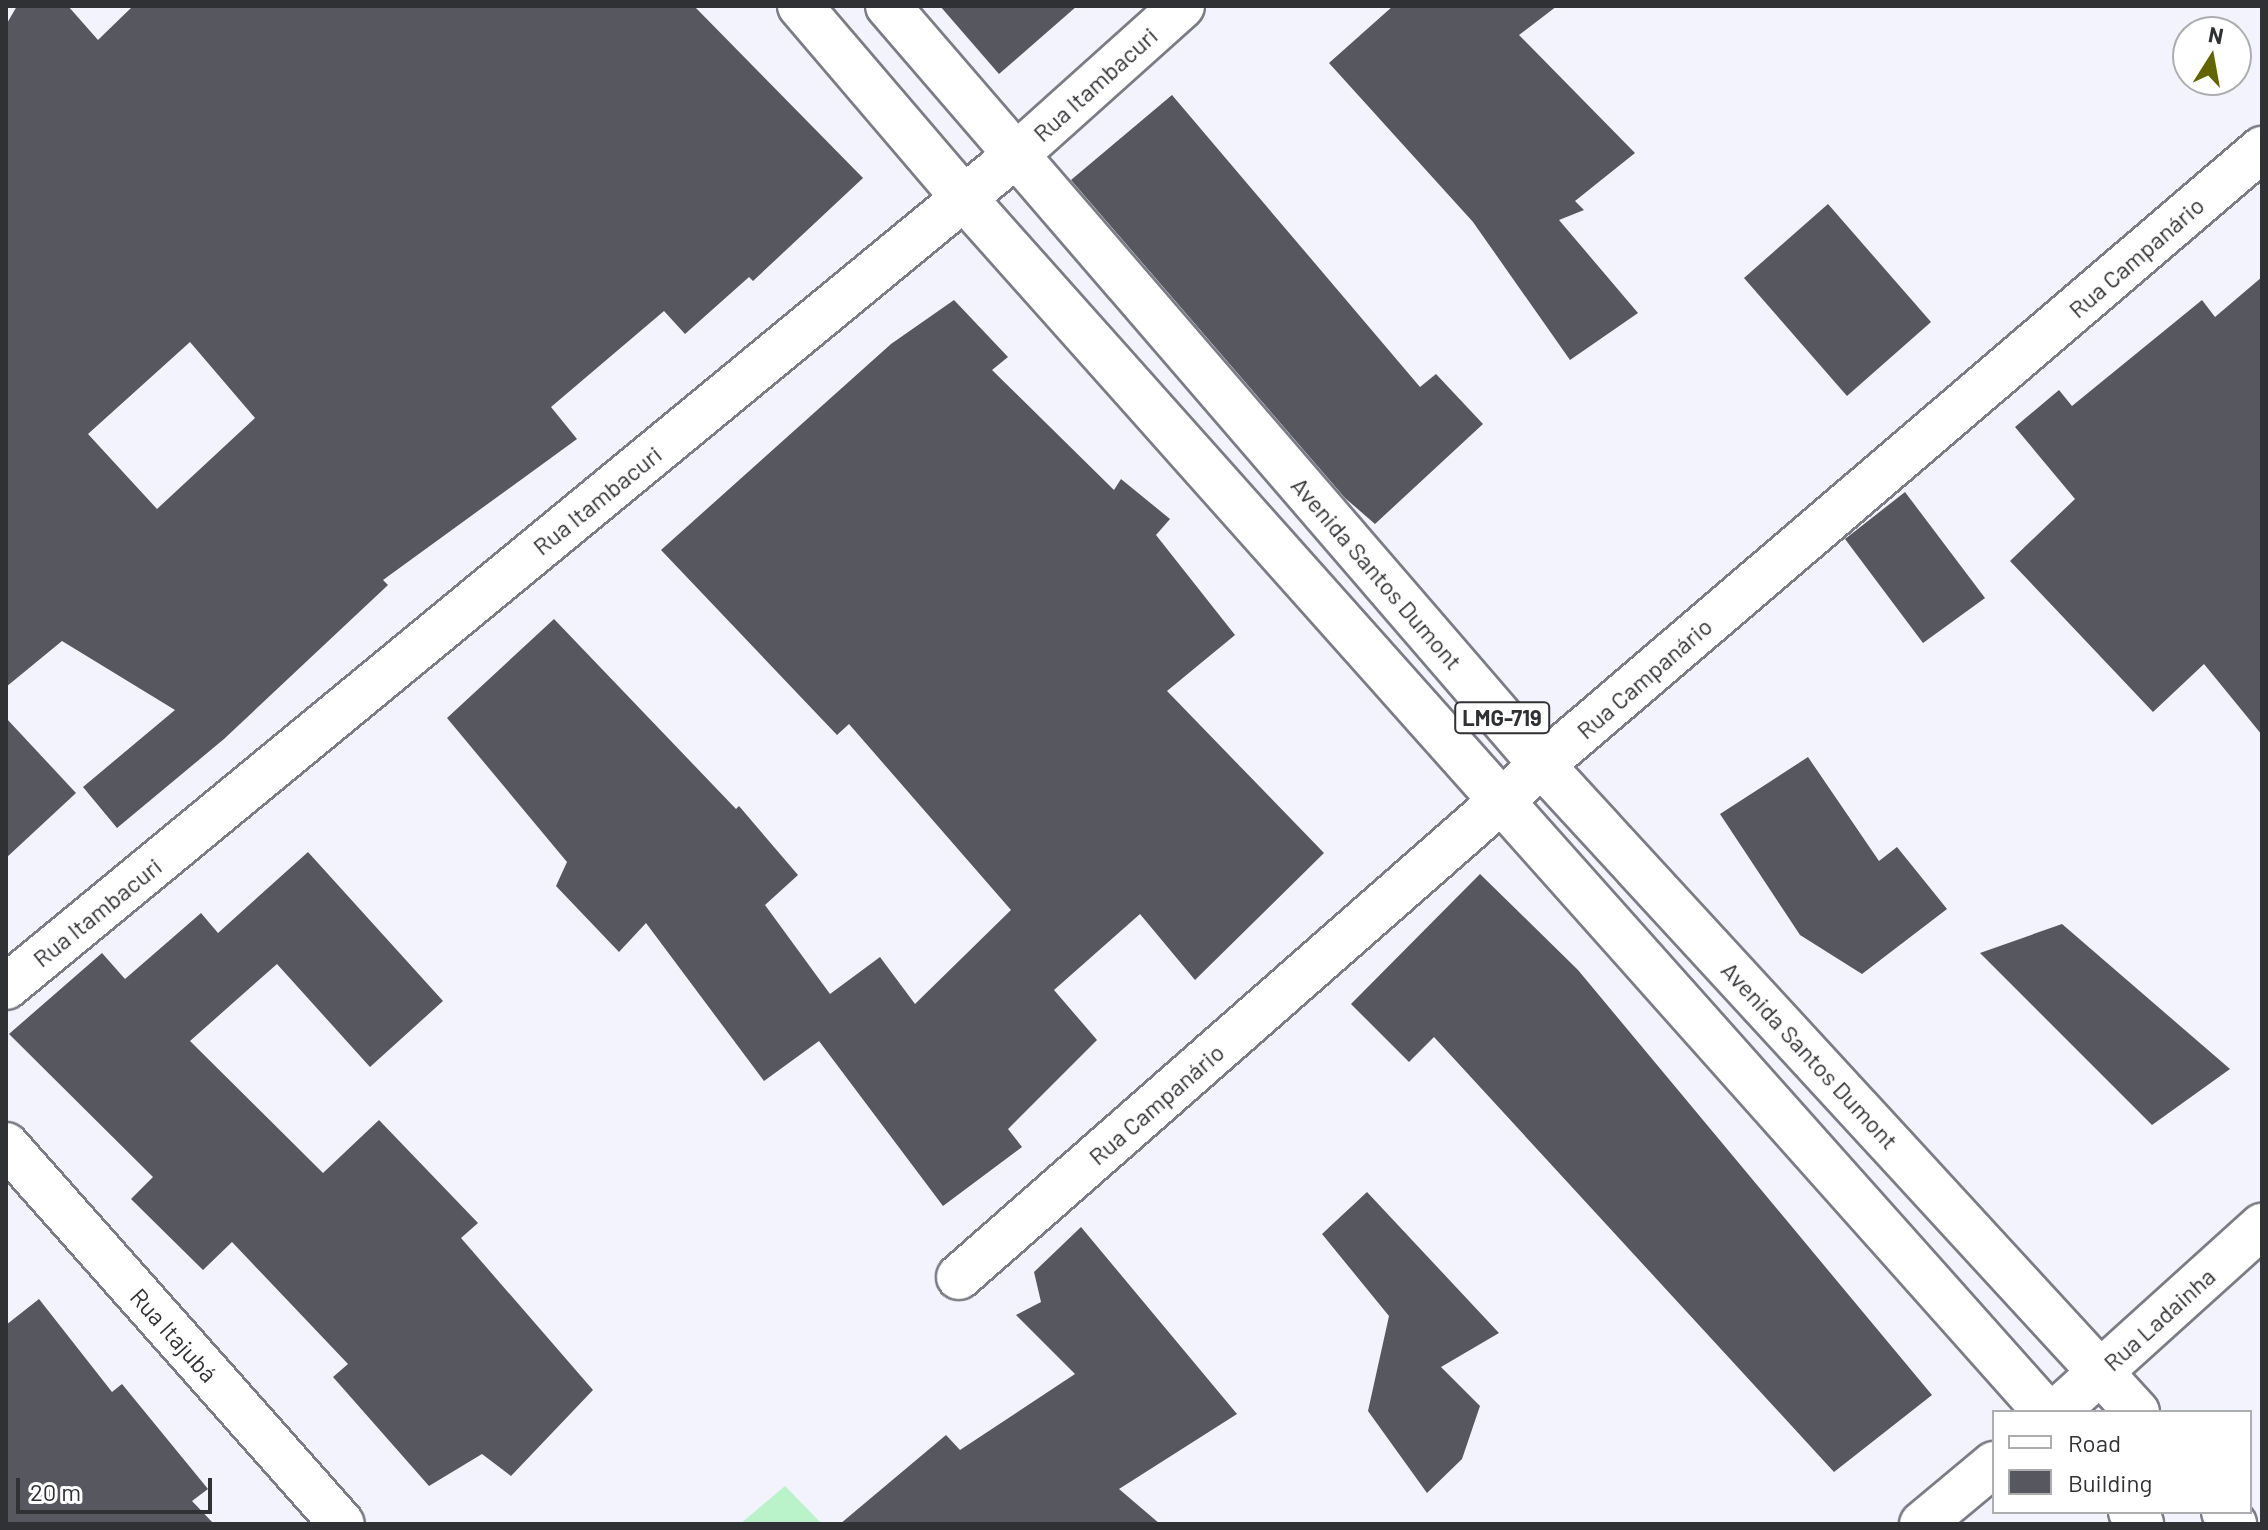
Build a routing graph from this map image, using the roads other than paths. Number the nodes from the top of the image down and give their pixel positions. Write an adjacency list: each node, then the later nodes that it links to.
1 (800, 6): 6 (street, LMG-719)
2 (888, 6): 5 (street, Avenida Santos Dumont / LMG-719)
3 (1182, 6): 5 (street, Rua Itambacuri)
4 (2262, 149): 7 (street, Rua Campanário)
5 (1016, 155): 6 (street, Rua Itambacuri); 7 (street, Avenida Santos Dumont / LMG-719)
6 (964, 198): 8 (street, LMG-719); 9 (street, Rua Itambacuri)
7 (1542, 765): 8 (street, Rua Campanário); 13 (street, Avenida Santos Dumont / LMG-719)
8 (1500, 802): 12 (street, Rua Campanário); 14 (street, LMG-719)
9 (6, 987)
10 (6, 1145): 18 (street, Rua Itajubá)
11 (2262, 1226): 13 (street, Rua Ladainha)
12 (959, 1277)
13 (2102, 1371): 15 (street, Rua Ladainha); 16 (street, Avenida Santos Dumont / LMG-719)
14 (2044, 1410)
15 (2058, 1410)
16 (2135, 1410)
17 (1992, 1466): 19 (street)
18 (342, 1524)
19 (1922, 1524)

